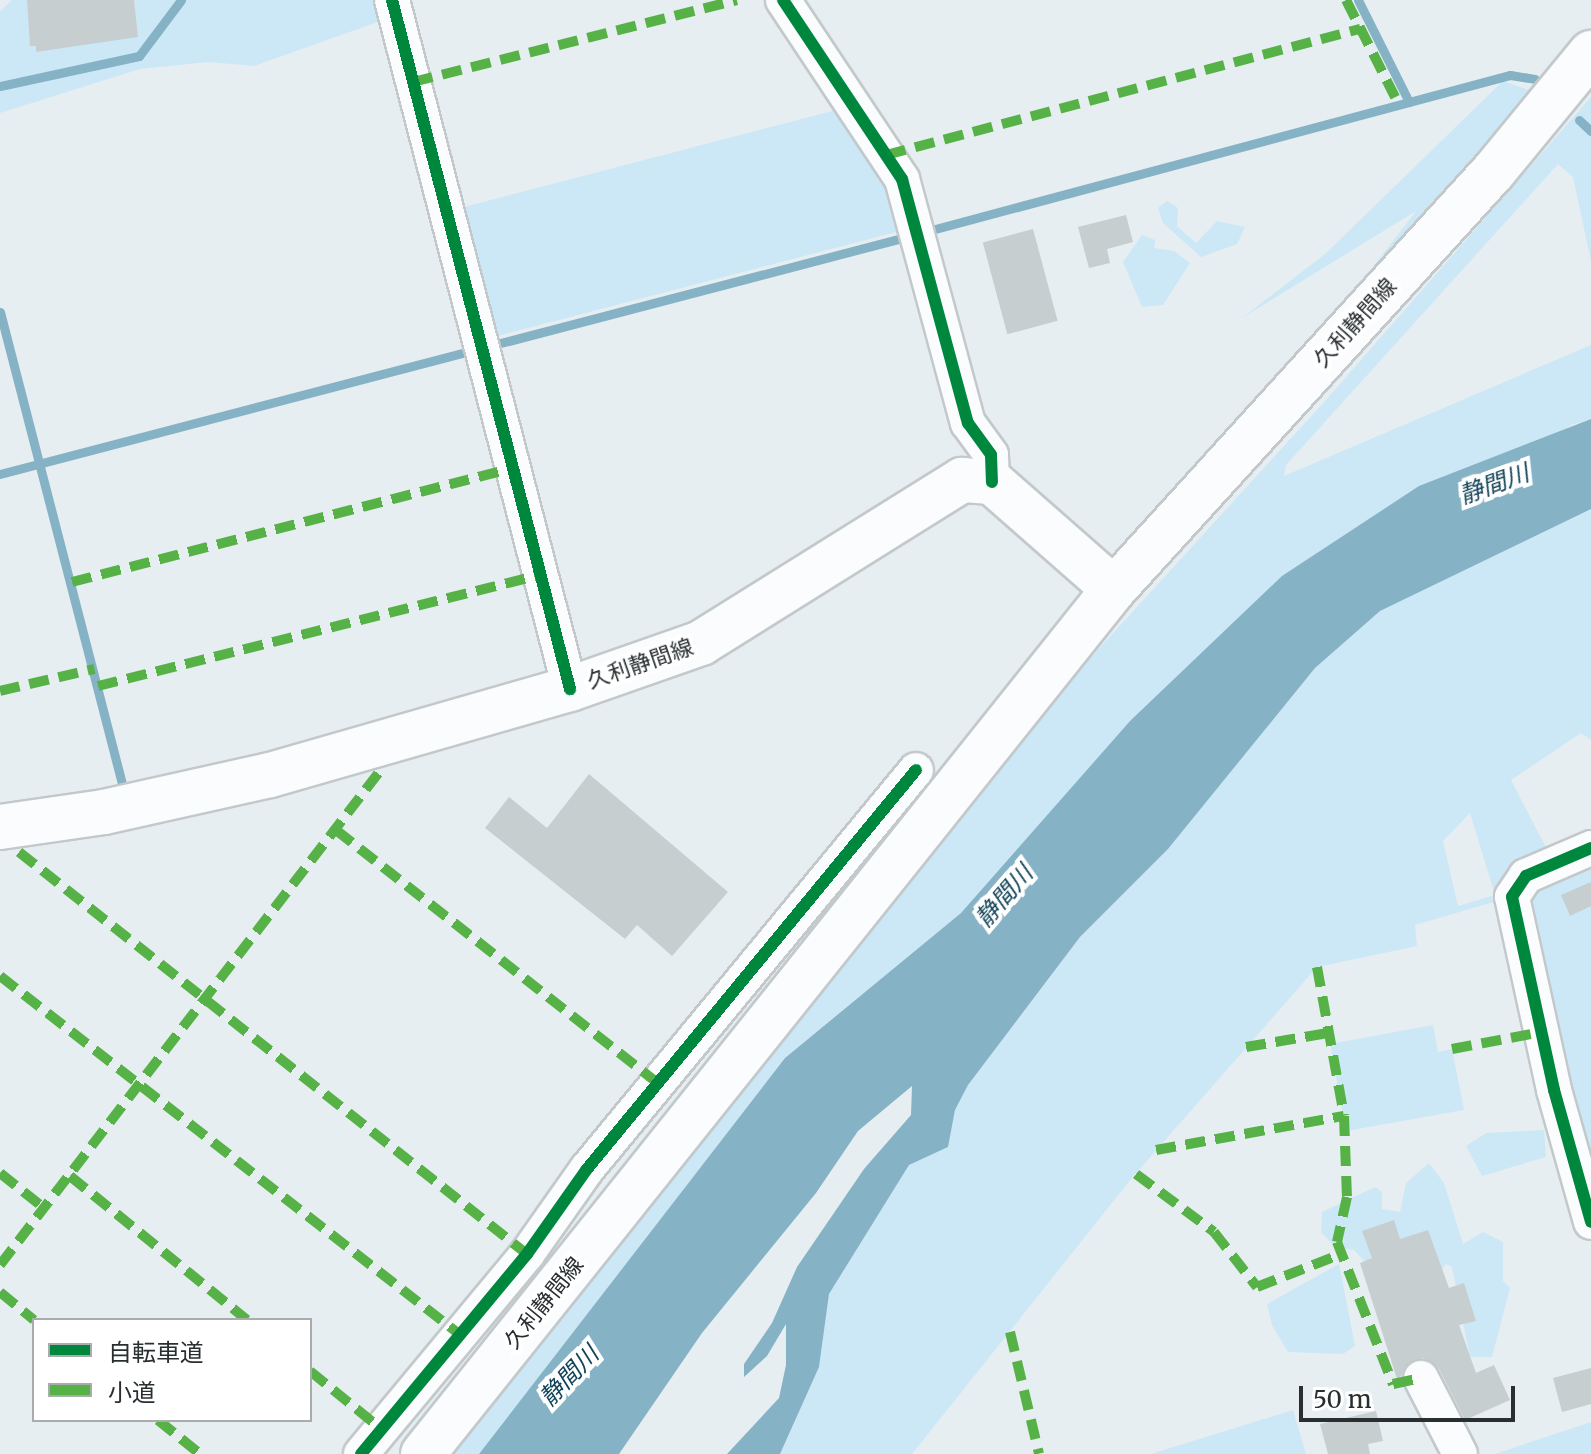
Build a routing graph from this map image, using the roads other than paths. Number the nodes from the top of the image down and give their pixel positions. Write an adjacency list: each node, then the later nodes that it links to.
1 (392, 0): 6 (street)
2 (783, 0): 4 (street)
3 (1591, 53): 5 (main road, 久利静間線)
4 (992, 482): 5 (main road); 6 (main road, 久利静間線)
5 (1114, 589): 13 (main road, 久利静間線)
6 (570, 689): 8 (main road, 久利静間線)
7 (916, 770): 12 (street)
8 (0, 827)
9 (1591, 848): 10 (street)
10 (1591, 1222)
11 (1421, 1378): 14 (street)
12 (361, 1454)
13 (423, 1454)
14 (1460, 1454)

